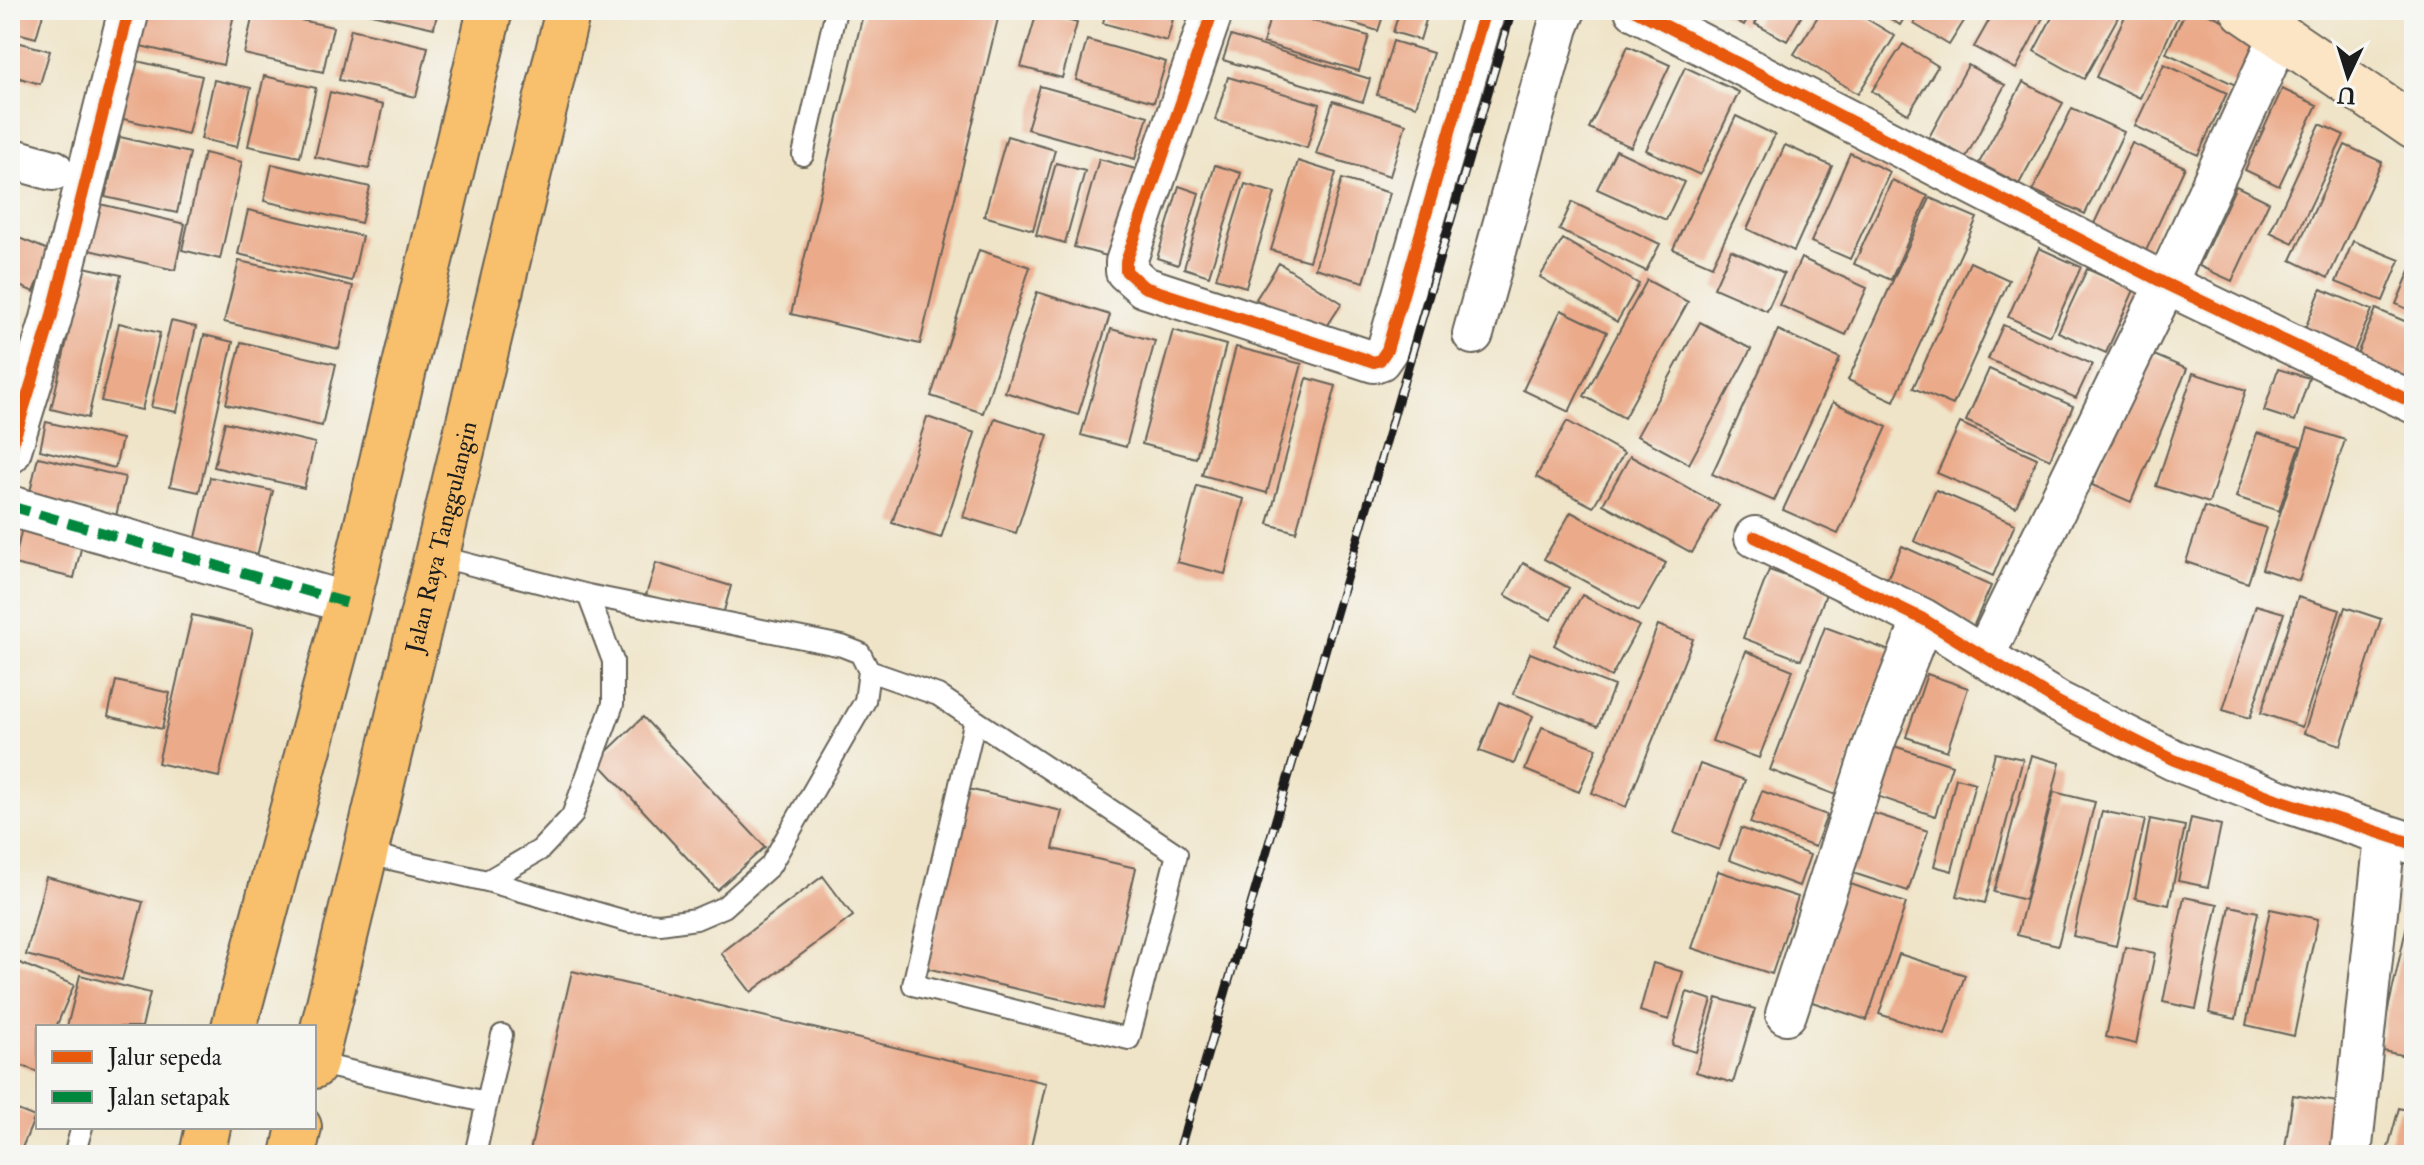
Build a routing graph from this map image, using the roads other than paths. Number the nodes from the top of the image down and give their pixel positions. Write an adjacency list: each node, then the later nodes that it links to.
1 (129, 10): 18 (street)
2 (490, 10): 23 (highway)
3 (568, 10): 21 (highway, Jalan Raya Tanggulangin)
4 (836, 10): 12 (lane)
5 (1213, 10): 6 (street)
6 (1485, 10)
7 (1565, 10): 16 (street)
8 (1635, 10): 15 (street)
9 (2243, 10): 10 (street)
10 (2279, 38): 11 (street); 15 (street)
11 (2414, 127)
12 (803, 155)
13 (10, 158): 14 (street)
14 (53, 170)
15 (2166, 284): 17 (street); 25 (street)
16 (1473, 334)
17 (2414, 403)
18 (10, 453)
19 (10, 506): 23 (street)
20 (1755, 537): 24 (street)
21 (437, 556): 22 (lane); 29 (highway, Jalan Raya Tanggulangin)
22 (588, 595): 26 (lane); 30 (lane)
23 (348, 603): 32 (highway)
24 (1923, 619): 25 (street); 31 (street)
25 (1984, 656): 28 (street)
26 (869, 671): 27 (lane); 30 (lane)
27 (975, 720): 27 (lane)
28 (2400, 840): 44 (street)
29 (364, 853): 30 (lane); 34 (highway, Jalan Raya Tanggulangin)
30 (487, 881)
31 (1786, 1014)
32 (235, 1025)
33 (502, 1035): 36 (lane)
34 (316, 1056)
35 (316, 1064): 36 (lane)
36 (485, 1102): 43 (lane)
37 (81, 1129): 40 (lane)
38 (208, 1129): 41 (highway)
39 (299, 1129): 42 (highway)
40 (74, 1155)
41 (202, 1155)
42 (293, 1155)
43 (475, 1155)
44 (2351, 1155)

